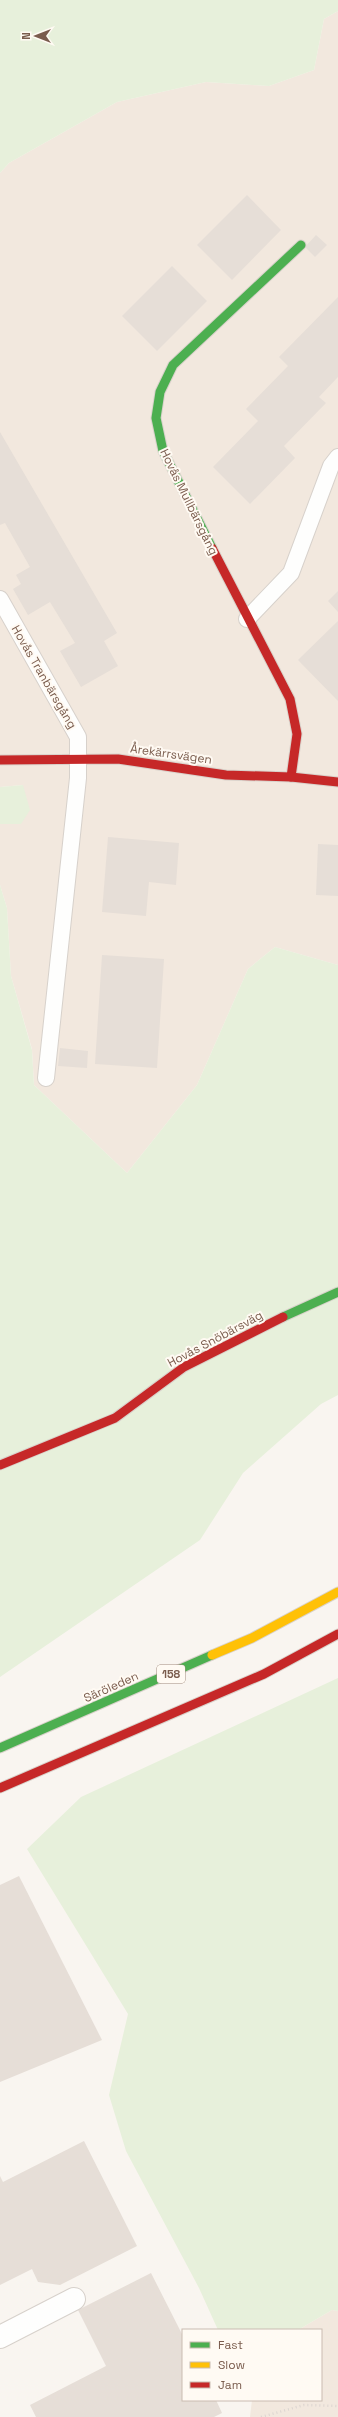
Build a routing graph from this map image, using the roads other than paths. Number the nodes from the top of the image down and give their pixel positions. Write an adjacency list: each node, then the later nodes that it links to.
1 (301, 245): 4 (street, Hovås Mullbärsgång)
2 (338, 457): 4 (lane)
3 (0, 599): 5 (lane, Hovås Tranbärsgång)
4 (246, 619): 7 (street, Hovås Mullbärsgång)
5 (78, 757): 6 (street, Årekärrsvägen); 7 (street, Årekärrsvägen); 9 (lane, Hovås Tranbärsgång)
6 (0, 760)
7 (291, 777): 8 (street, Årekärrsvägen)
8 (338, 782)
9 (46, 1078)
10 (338, 1292): 11 (street, Hovås Snöbärsväg)
11 (0, 1465)
12 (338, 1592): 14 (street, Säröleden / 158)
13 (338, 1634): 15 (street)
14 (0, 1748)
15 (0, 1788)
16 (74, 2299): 17 (street)
17 (0, 2337)

